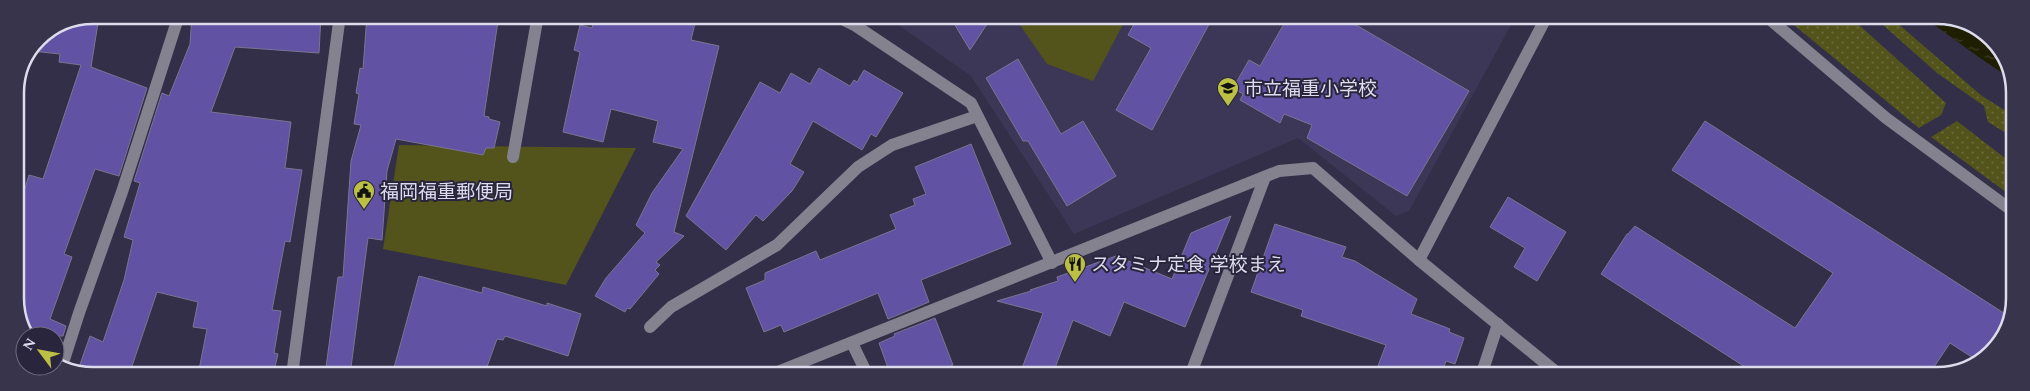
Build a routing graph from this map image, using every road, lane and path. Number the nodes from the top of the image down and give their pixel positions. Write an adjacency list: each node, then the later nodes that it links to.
1 (176, 24): 16 (street)
2 (339, 24): 17 (street)
3 (536, 24): 8 (street)
4 (862, 24): 7 (street)
5 (1543, 24): 11 (street)
6 (1775, 24): 10 (street)
7 (977, 116): 12 (street); 14 (street)
8 (513, 157)
9 (1265, 177): 11 (street); 12 (street); 20 (street)
10 (2006, 206)
11 (1419, 260): 13 (street)
12 (1046, 265): 15 (street)
13 (1498, 324): 21 (street); 22 (street)
14 (650, 327)
15 (852, 343): 18 (street); 19 (street)
16 (65, 356)
17 (293, 367)
18 (792, 367)
19 (864, 367)
20 (1193, 367)
21 (1484, 367)
22 (1550, 367)

